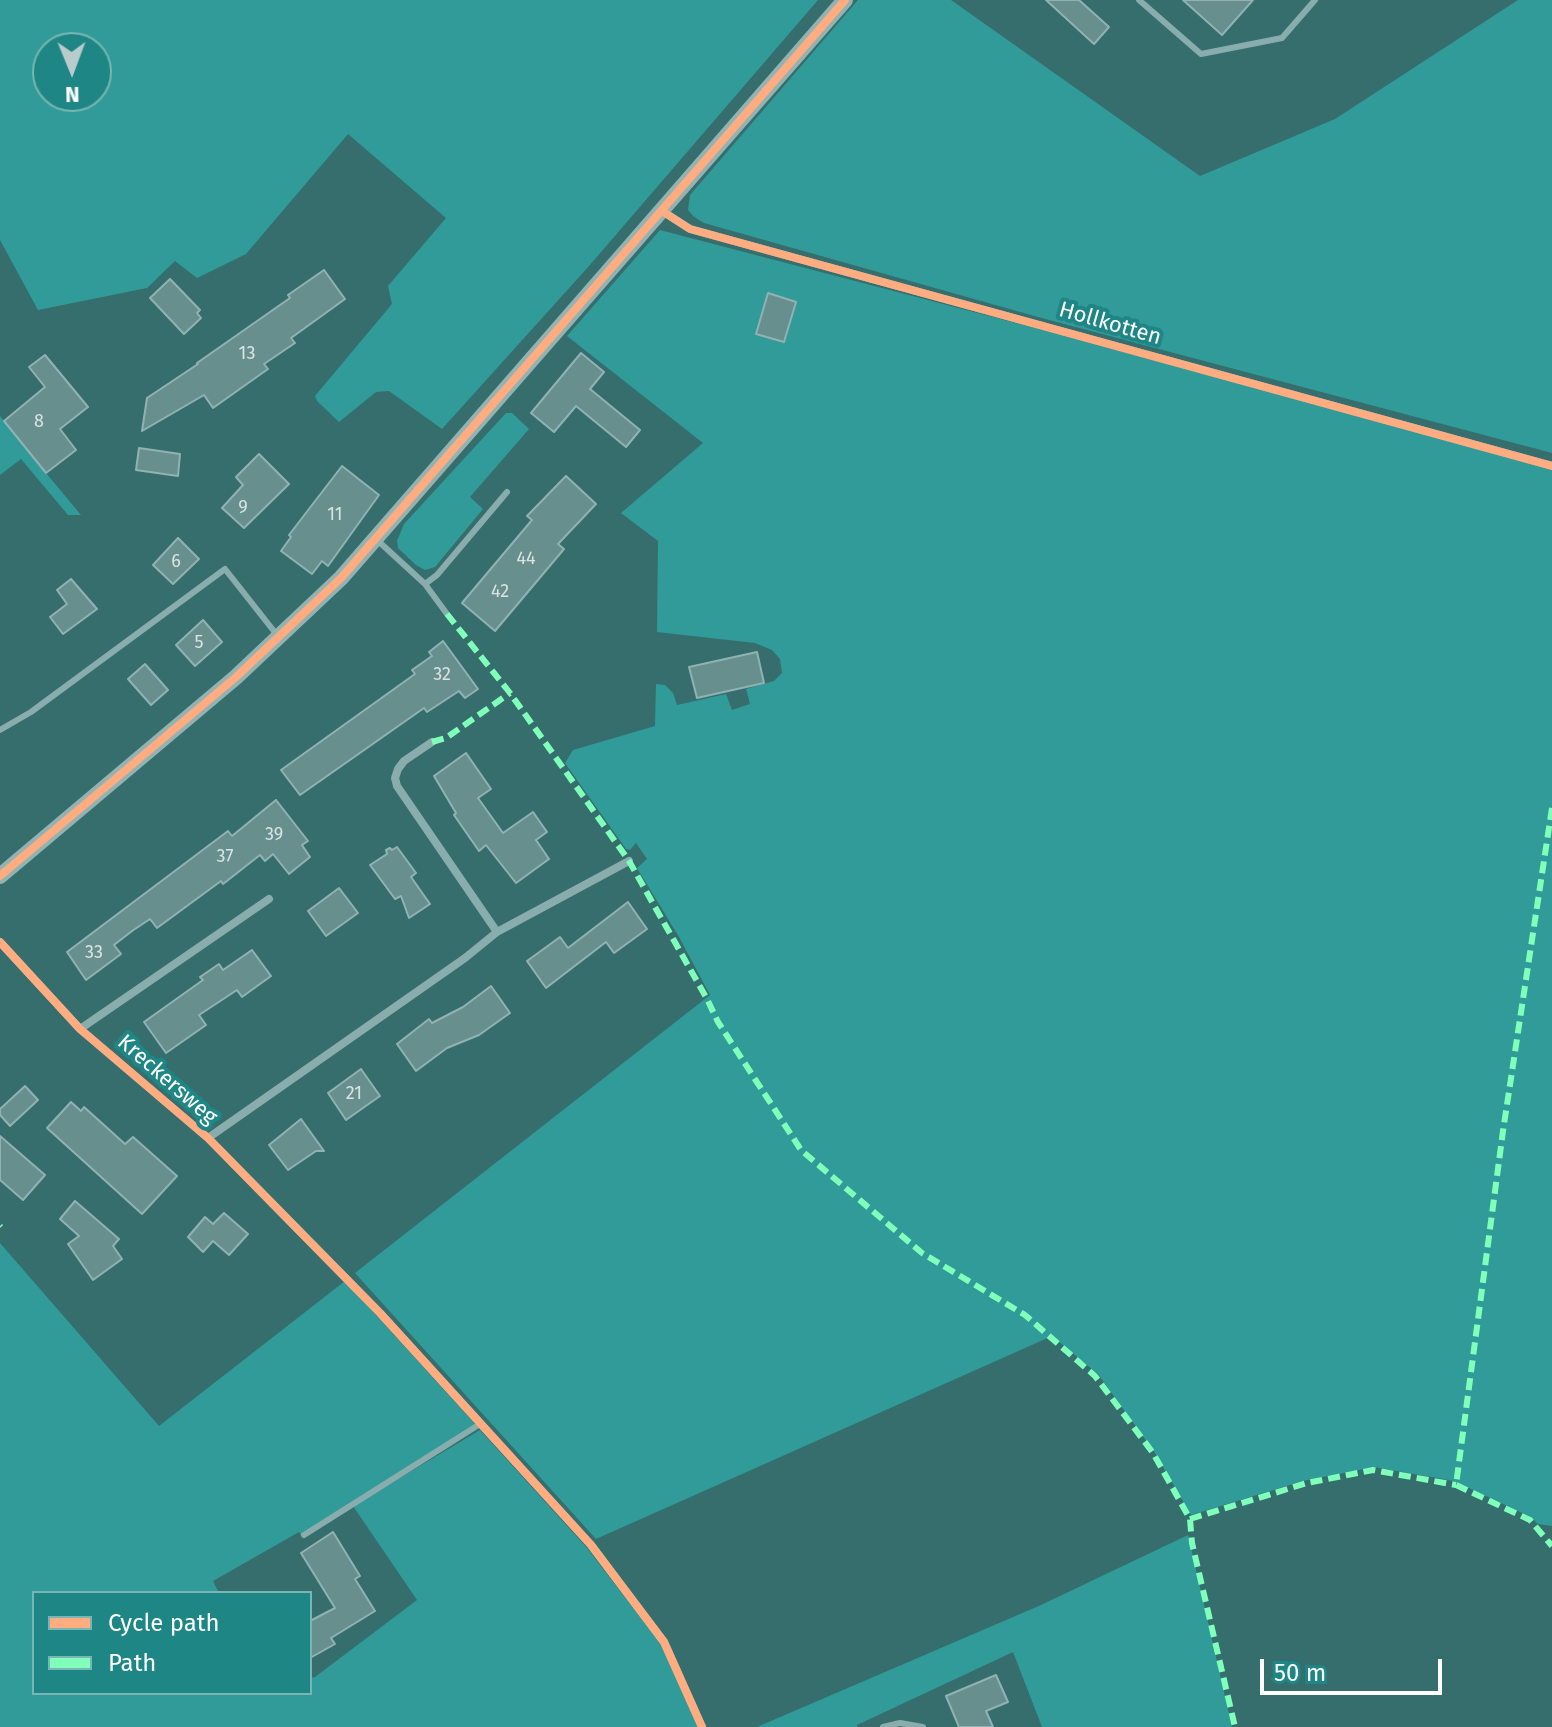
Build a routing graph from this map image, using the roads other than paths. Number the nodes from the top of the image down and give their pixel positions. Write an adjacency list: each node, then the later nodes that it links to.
1 (845, 0): 4 (main road)
2 (1139, 0): 3 (lane)
3 (1315, 0)
4 (662, 211): 5 (street, Hollkotten); 7 (main road)
5 (1552, 466)
6 (507, 492): 8 (lane)
7 (376, 539): 8 (lane); 10 (main road)
8 (425, 584): 9 (lane)
9 (447, 614)
10 (279, 638): 11 (lane); 14 (main road)
11 (0, 730)
12 (432, 742): 16 (street)
13 (629, 861): 16 (street, Kreckersweg)
14 (0, 876)
15 (269, 899): 18 (street, Kreckersweg)
16 (497, 932): 19 (street, Kreckersweg)
17 (0, 942): 18 (street, Kreckersweg)
18 (80, 1029): 19 (street, Kreckersweg)
19 (208, 1138): 20 (street, Kreckersweg)
20 (480, 1424): 21 (lane); 22 (street, Kreckersweg)
21 (304, 1535)
22 (702, 1727)
23 (883, 1727): 24 (lane)
24 (923, 1727)

